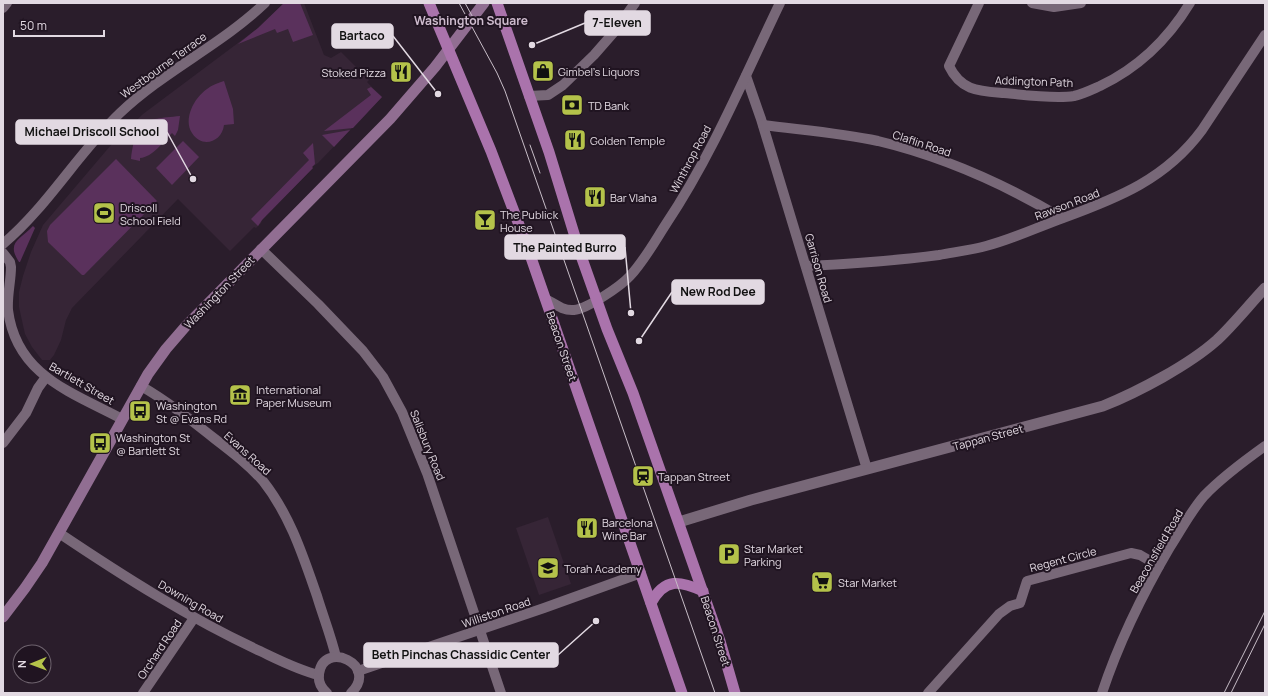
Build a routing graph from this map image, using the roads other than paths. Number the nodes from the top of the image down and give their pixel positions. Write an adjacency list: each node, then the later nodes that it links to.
1 (7, 3): 12 (street)
2 (265, 3): 19 (street, Westbourne Terrace)
3 (429, 3): 14 (main road, Beacon Street)
4 (484, 3): 14 (main road, Washington Street)
5 (497, 3): 16 (main road, Beacon Street)
6 (635, 3): 16 (street)
7 (780, 3): 15 (street, Winthrop Road)
8 (979, 3): 11 (street, Addington Path)
9 (1032, 3): 10 (street)
10 (1081, 3)
11 (1190, 3)
12 (3, 8)
13 (1265, 35): 18 (street, Rawson Road)
14 (448, 49): 20 (main road, Washington Street); 24 (main road, Beacon Street)
15 (746, 76): 17 (street, Garrison Road); 25 (street, Winthrop Road)
16 (529, 96): 25 (main road, Beacon Street)
17 (763, 125): 18 (street, Claflin Road); 22 (street, Garrison Road)
18 (1062, 218): 22 (street, Rawson Road)
19 (3, 244)
20 (261, 249): 27 (main road, Washington Street); 40 (street, Salisbury Road)
21 (3, 253): 26 (street, Bartlett Street)
22 (806, 266): 31 (street, Garrison Road)
23 (1265, 288): 31 (street, Tappan Street)
24 (546, 299): 25 (street, Winthrop Road); 35 (main road, Beacon Street)
25 (597, 300): 32 (main road, Beacon Street)
26 (46, 377): 28 (street, Bartlett Street); 29 (street)
27 (141, 386): 28 (main road, Washington Street); 41 (street, Evans Road)
28 (122, 419): 33 (main road, Washington Street)
29 (3, 443)
30 (1265, 446): 34 (street, Beaconsfield Road)
31 (867, 468): 32 (street, Tappan Street)
32 (679, 522): 36 (main road, Beacon Street)
33 (59, 533): 38 (main road, Washington Street); 39 (street, Downing Road)
34 (1159, 566): 50 (street, Regent Circle); 51 (street, Beaconsfield Road)
35 (641, 573): 37 (main road, Beacon Street); 40 (street, Williston Road)
36 (703, 592): 37 (main road); 49 (main road, Beacon Street)
37 (651, 603): 48 (main road, Beacon Street)
38 (3, 618)
39 (194, 618): 43 (street, Downing Road); 45 (street, Orchard Road)
40 (480, 630): 42 (street, Williston Road); 47 (street, Salisbury Road)
41 (336, 657): 42 (street); 43 (street)
42 (358, 671): 46 (street)
43 (319, 675): 44 (street)
44 (325, 692)
45 (143, 693)
46 (351, 693)
47 (501, 693)
48 (682, 693)
49 (735, 693)
50 (928, 693)
51 (1102, 693)

